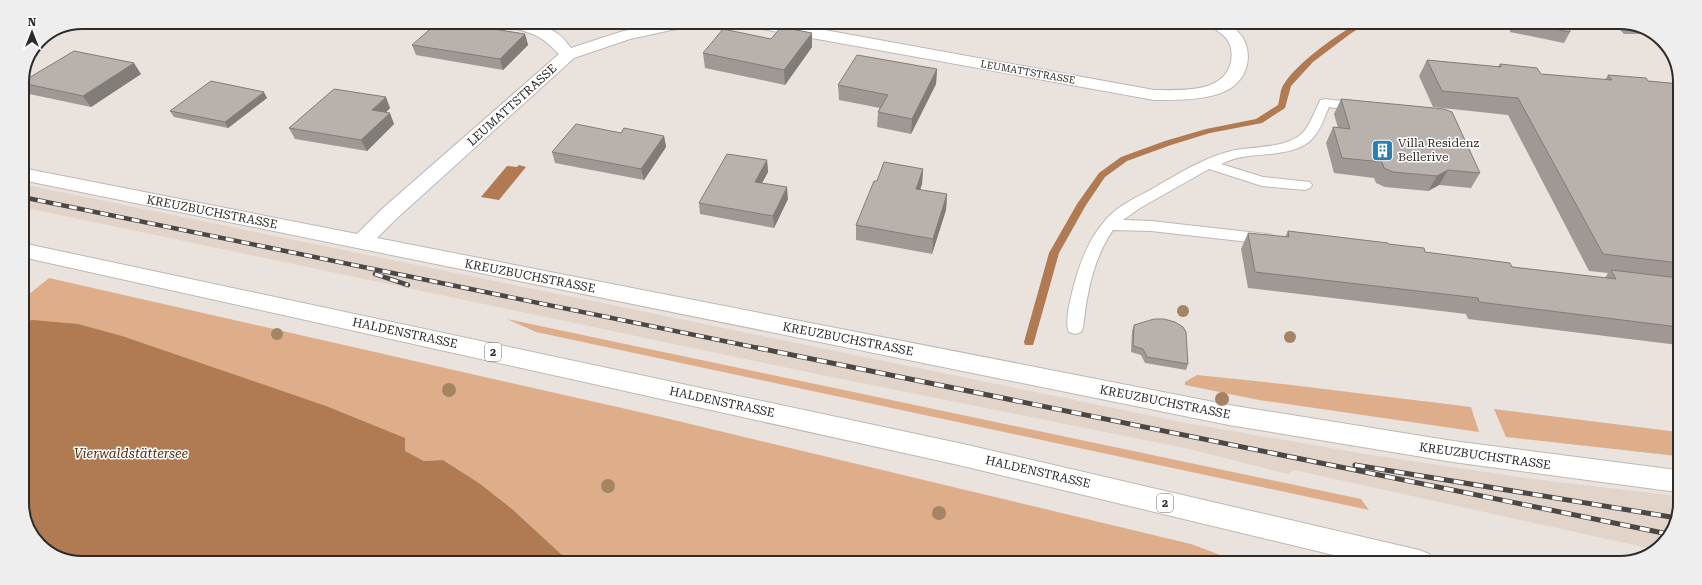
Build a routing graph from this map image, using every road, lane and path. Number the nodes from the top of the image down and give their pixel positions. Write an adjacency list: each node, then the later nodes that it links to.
1 (534, 29): 5 (street)
2 (653, 29): 5 (street, LEUMATTSTRASSE)
3 (790, 29): 4 (street, LEUMATTSTRASSE)
4 (1225, 29)
5 (568, 54): 12 (street, LEUMATTSTRASSE)
6 (1372, 108): 7 (lane)
7 (1207, 164): 9 (lane); 10 (lane)
8 (29, 175): 12 (street, KREUZBUCHSTRASSE)
9 (1305, 185)
10 (1109, 225): 11 (lane); 14 (lane)
11 (1284, 241)
12 (362, 242): 15 (street, KREUZBUCHSTRASSE)
13 (29, 252): 16 (street, HALDENSTRASSE / 2)
14 (1075, 328)
15 (1673, 480)
16 (1368, 556)

